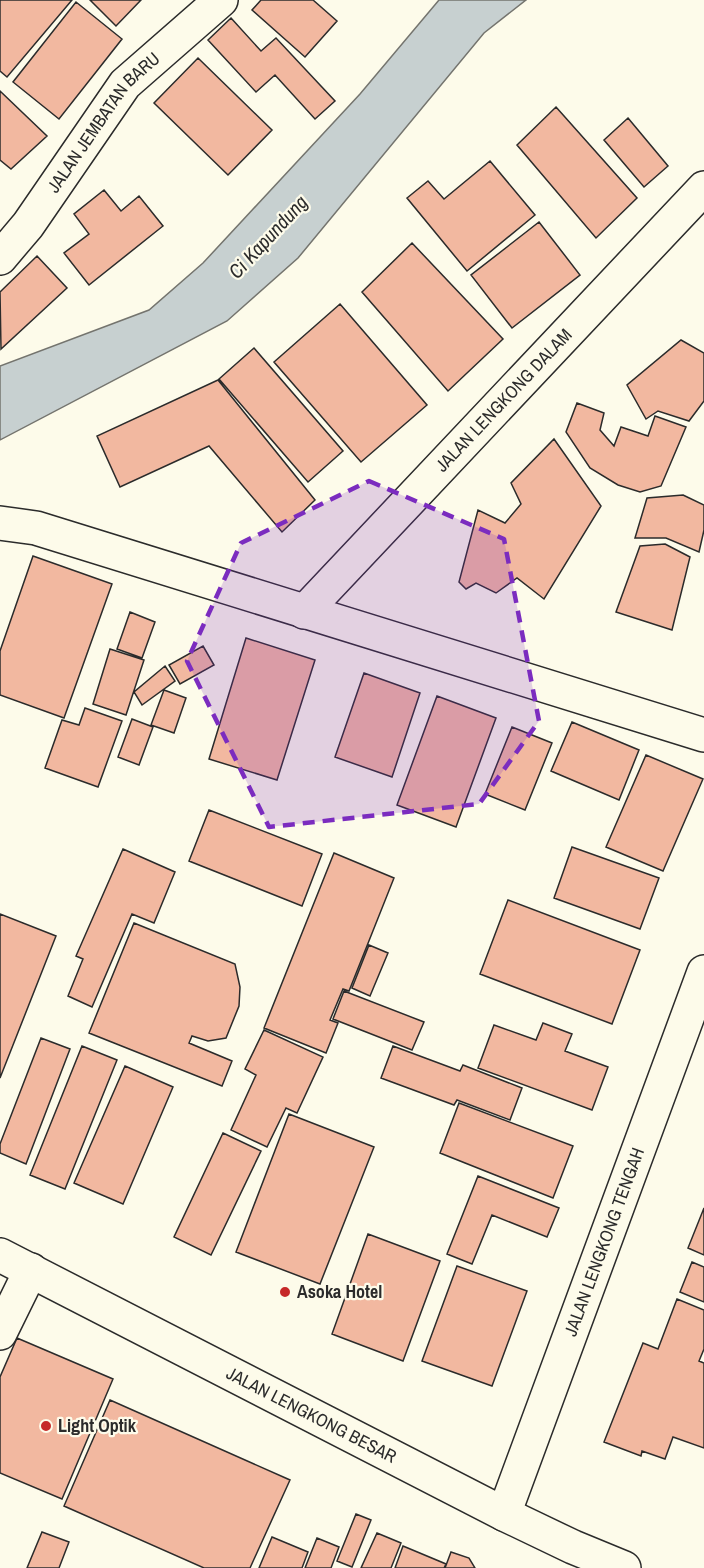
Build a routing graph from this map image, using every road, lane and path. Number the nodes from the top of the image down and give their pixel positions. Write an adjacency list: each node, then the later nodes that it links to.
1 (221, 0): 3 (street, JALAN JEMBATAN BARU)
2 (704, 188): 5 (street, JALAN LENGKONG DALAM)
3 (0, 258)
4 (0, 523): 5 (street)
5 (304, 612): 6 (street)
6 (704, 735)
7 (704, 972): 11 (street, JALAN LENGKONG TENGAH)
8 (0, 1255): 9 (street, JALAN LENGKONG BESAR)
9 (31, 1270): 10 (street); 11 (street, JALAN LENGKONG BESAR)
10 (0, 1333)
11 (504, 1514): 12 (street, JALAN LENGKONG BESAR)
12 (583, 1558): 13 (street, JALAN LENGKONG BESAR)
13 (624, 1568)

